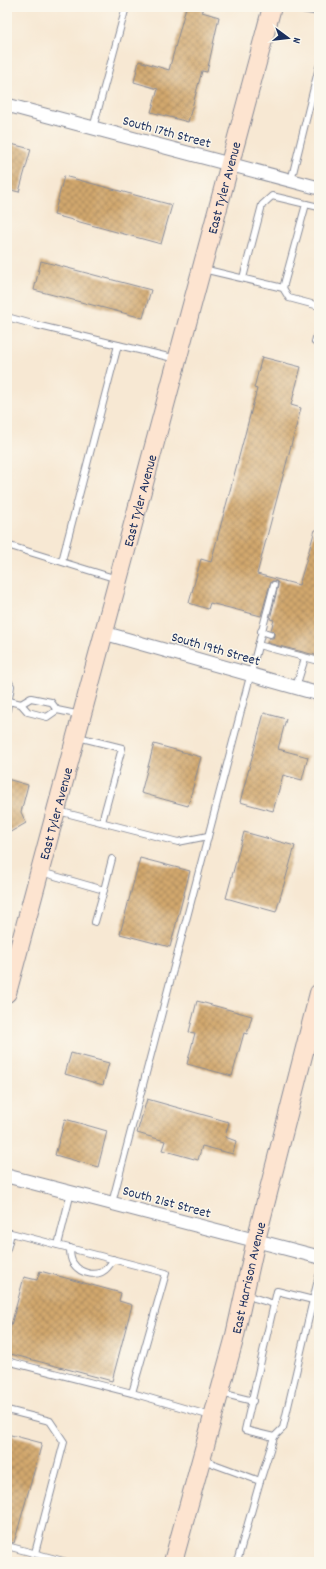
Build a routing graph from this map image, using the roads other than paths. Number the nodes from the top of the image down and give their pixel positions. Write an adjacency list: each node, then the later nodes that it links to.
1 (126, 7): 7 (lane)
2 (272, 7): 8 (main road, East Tyler Avenue)
3 (290, 7): 4 (lane)
4 (319, 12)
5 (319, 67): 9 (lane)
6 (7, 105): 7 (street, South 17th Street)
7 (93, 128): 8 (street, South 17th Street)
8 (231, 165): 9 (street, South 17th Street); 13 (main road, East Tyler Avenue)
9 (291, 181): 10 (street, South 17th Street)
10 (319, 188)
11 (306, 204): 12 (lane); 14 (lane); 15 (lane)
12 (319, 207)
13 (203, 269): 14 (lane); 21 (main road, East Tyler Avenue)
14 (244, 278): 15 (lane)
15 (283, 288): 16 (lane)
16 (319, 306)
17 (7, 316): 20 (lane)
18 (319, 326): 19 (lane)
19 (319, 343)
20 (118, 345): 21 (lane); 23 (lane)
21 (178, 359): 24 (main road, East Tyler Avenue)
22 (7, 545): 23 (lane)
23 (62, 561): 24 (lane)
24 (119, 579): 27 (main road, East Tyler Avenue)
25 (274, 585): 26 (lane)
26 (261, 631): 28 (lane); 29 (lane)
27 (104, 633): 32 (street, South 19th Street); 40 (main road, East Tyler Avenue)
28 (270, 634)
29 (258, 645): 30 (lane); 32 (lane)
30 (305, 658): 31 (lane); 34 (lane)
31 (319, 661)
32 (250, 674): 34 (street, South 19th Street); 44 (lane)
33 (7, 679): 36 (lane)
34 (296, 687): 35 (street, South 19th Street)
35 (319, 694)
36 (9, 701): 37 (lane); 38 (lane)
37 (21, 704): 39 (lane); 39 (lane)
38 (7, 710)
39 (57, 710): 40 (lane)
40 (82, 715): 41 (main road, East Tyler Avenue)
41 (76, 736): 42 (main road, East Tyler Avenue); 43 (lane)
42 (56, 810): 43 (lane); 46 (main road, East Tyler Avenue)
43 (102, 822): 44 (lane)
44 (208, 836): 54 (lane)
45 (112, 859): 47 (lane)
46 (40, 872): 47 (lane); 49 (main road, East Tyler Avenue)
47 (104, 890): 48 (lane)
48 (95, 922)
49 (7, 993)
50 (319, 993): 51 (main road, East Harrison Avenue)
51 (316, 1016): 55 (main road, East Harrison Avenue)
52 (7, 1176): 53 (street, South 21st Street)
53 (72, 1192): 54 (street, South 21st Street); 56 (lane)
54 (112, 1203): 55 (street, South 21st Street)
55 (256, 1240): 59 (street, South 21st Street); 62 (main road, East Harrison Avenue)
56 (58, 1245): 57 (lane); 58 (lane)
57 (70, 1248): 60 (lane); 60 (lane)
58 (7, 1249)
59 (319, 1257)
60 (113, 1259): 66 (lane)
61 (319, 1276): 63 (lane)
62 (244, 1295): 64 (lane); 67 (main road, East Harrison Avenue)
63 (313, 1300): 64 (lane); 71 (lane)
64 (274, 1304): 68 (lane)
65 (7, 1361): 66 (lane)
66 (132, 1393): 70 (lane)
67 (219, 1393): 68 (lane); 70 (main road, East Harrison Avenue)
68 (253, 1401): 71 (lane)
69 (7, 1410): 75 (lane)
70 (213, 1416): 72 (main road, East Harrison Avenue)
71 (274, 1437): 73 (lane)
72 (201, 1459): 73 (lane); 77 (main road, East Harrison Avenue)
73 (260, 1480): 78 (lane)
74 (7, 1546): 75 (lane)
75 (35, 1553): 76 (lane)
76 (67, 1562)
77 (173, 1562)
78 (237, 1562)

